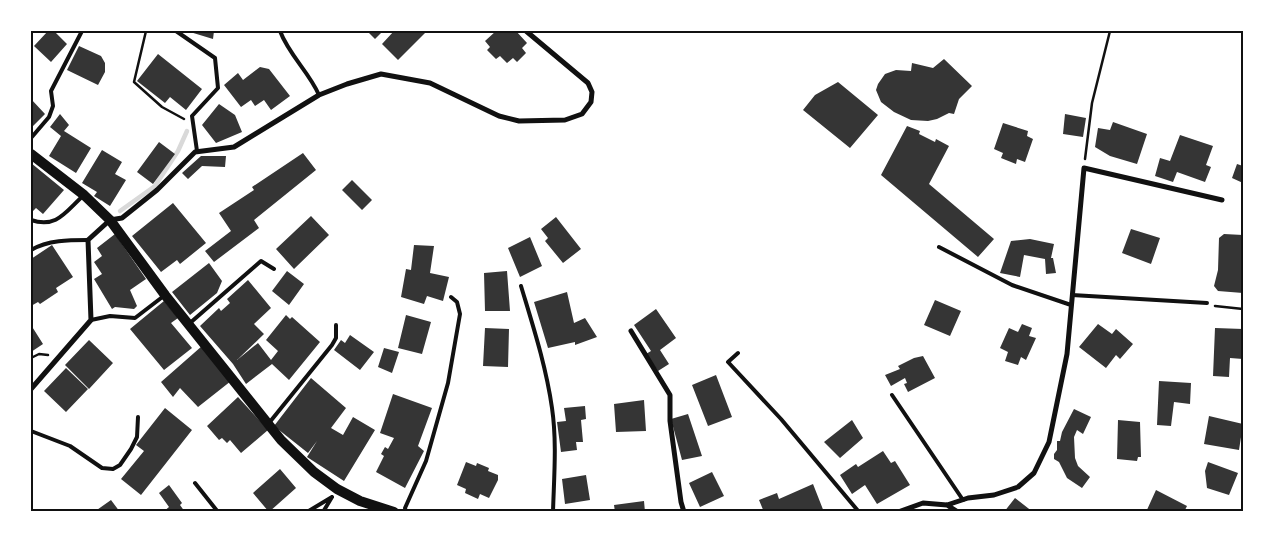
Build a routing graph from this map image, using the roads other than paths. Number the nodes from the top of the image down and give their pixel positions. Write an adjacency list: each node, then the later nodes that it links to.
1 (82, 31): 6 (lane)
2 (176, 31): 7 (lane)
3 (280, 31): 5 (lane)
4 (526, 31): 5 (street)
5 (319, 95): 7 (street)
6 (31, 138)
7 (197, 151): 12 (street)
8 (31, 154): 9 (main road)
9 (84, 195): 11 (lane); 12 (main road)
10 (1222, 200): 19 (street)
11 (31, 220)
12 (110, 220): 13 (street); 18 (main road)
13 (88, 240): 15 (lane); 23 (street)
14 (939, 247): 22 (lane)
15 (31, 250)
16 (274, 269): 24 (lane)
17 (520, 286): 42 (lane)
18 (165, 295): 23 (lane); 24 (main road)
19 (1072, 295): 21 (lane); 22 (street)
20 (451, 297): 41 (lane)
21 (1207, 303)
22 (1071, 305): 35 (street)
23 (91, 320): 28 (street)
24 (188, 324): 31 (main road)
25 (336, 325): 31 (lane)
26 (631, 331): 43 (street)
27 (738, 353): 44 (lane)
28 (31, 389)
29 (892, 395): 35 (lane)
30 (138, 417): 32 (lane)
31 (268, 424): 34 (main road)
32 (31, 431)
33 (194, 483): 37 (lane)
34 (335, 493): 38 (lane); 39 (lane); 40 (main road)
35 (963, 500): 36 (street)
36 (947, 505): 45 (street); 46 (street)
37 (218, 512)
38 (307, 512)
39 (322, 512)
40 (394, 512)
41 (406, 512)
42 (553, 512)
43 (684, 512)
44 (859, 512)
45 (898, 512)
46 (958, 512)

